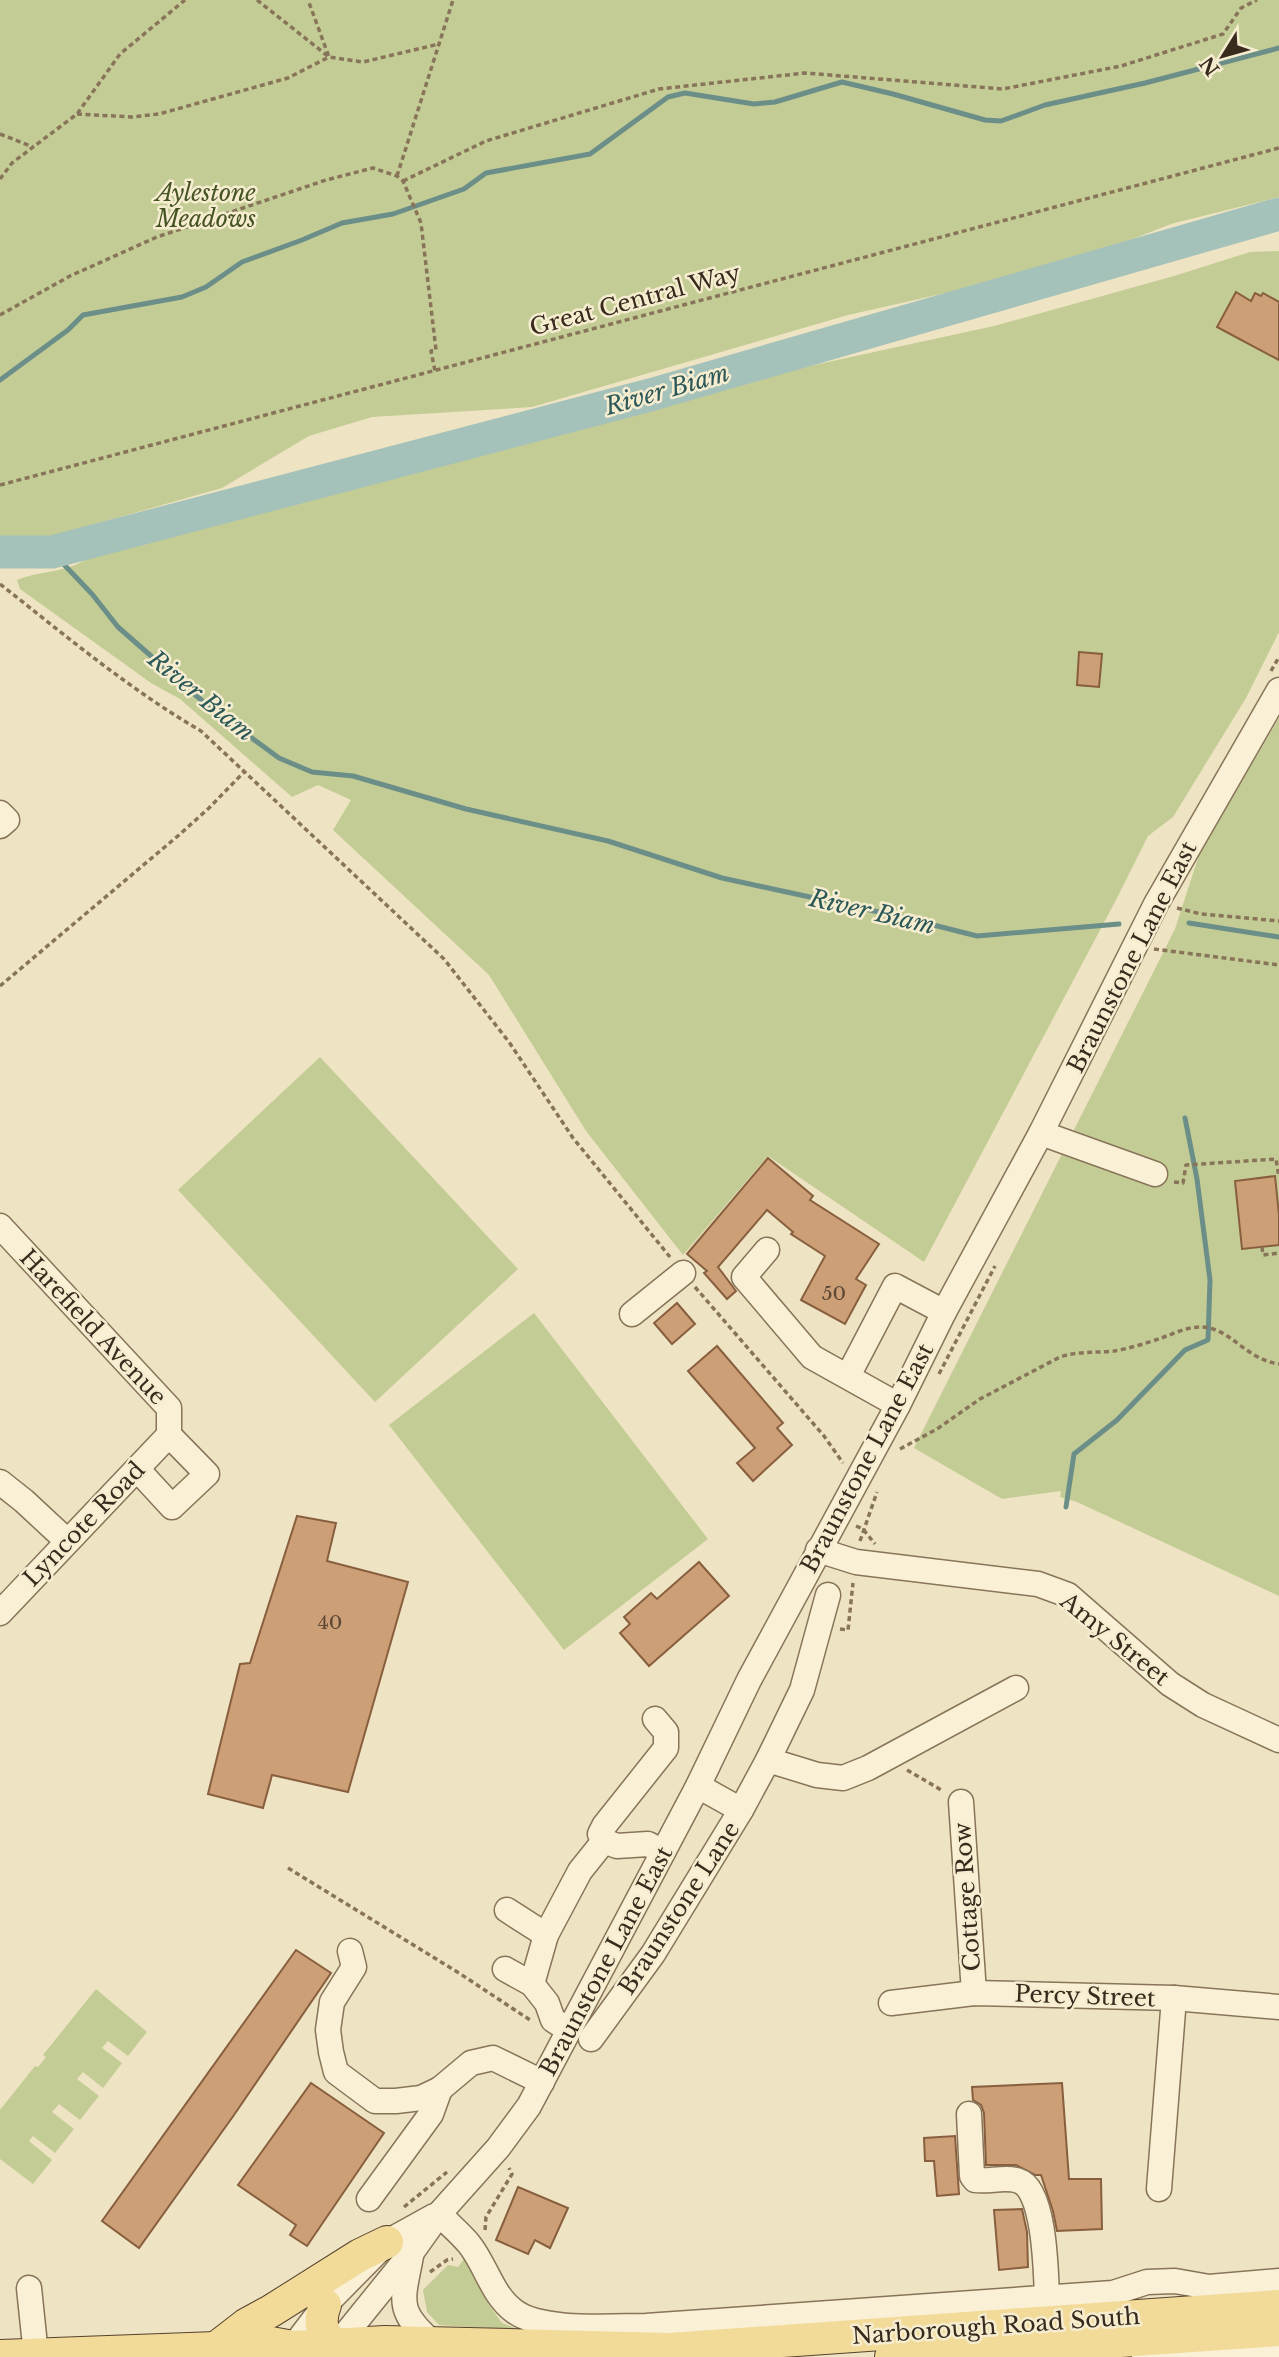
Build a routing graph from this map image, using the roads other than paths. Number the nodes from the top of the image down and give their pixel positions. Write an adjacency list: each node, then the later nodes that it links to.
1 (1272, 686): 4 (street, Braunstone Lane East)
2 (0, 813): 3 (street)
3 (0, 826)
4 (1041, 1133): 5 (street); 9 (street, Braunstone Lane East)
5 (1155, 1174)
6 (0, 1226): 13 (street, Harefield Avenue)
7 (766, 1250): 11 (street)
8 (683, 1273): 10 (street)
9 (944, 1312): 11 (street); 12 (street, Braunstone Lane East)
10 (632, 1314)
11 (849, 1376): 12 (street)
12 (898, 1405): 17 (street, Braunstone Lane East)
13 (169, 1435): 14 (street, Lyncote Road); 14 (street)
14 (137, 1469): 16 (street, Lyncote Road)
15 (0, 1482): 16 (street)
16 (67, 1541): 19 (street, Lyncote Road)
17 (818, 1550): 22 (street, Amy Street); 24 (street, Braunstone Lane East)
18 (828, 1595): 23 (street, Braunstone Lane)
19 (0, 1613)
20 (1016, 1688): 23 (street)
21 (655, 1719): 27 (street)
22 (1279, 1740)
23 (768, 1760): 26 (street, Braunstone Lane)
24 (698, 1786): 26 (street, Braunstone Lane); 28 (street, Braunstone Lane East)
25 (961, 1802): 34 (street, Cottage Row)
26 (741, 1810): 38 (street, Braunstone Lane)
27 (604, 1841): 28 (street); 30 (street)
28 (663, 1852): 38 (street, Braunstone Lane East)
29 (507, 1910): 30 (street)
30 (546, 1935): 33 (street)
31 (351, 1951): 40 (street)
32 (505, 1969): 33 (street)
33 (532, 1984): 38 (street)
34 (974, 1993): 35 (street, Percy Street); 36 (street, Percy Street)
35 (1174, 1998): 37 (street, Percy Street); 42 (street)
36 (891, 2003)
37 (1279, 2007)
38 (571, 2030): 39 (street, Braunstone Lane East)
39 (542, 2082): 40 (street); 44 (street, Braunstone Lane East)
40 (440, 2089): 43 (street)
41 (969, 2114): 48 (street)
42 (1160, 2189)
43 (369, 2199)
44 (439, 2214): 45 (street, Braunstone Lane East); 48 (street, Narborough Road South)
45 (399, 2247): 49 (street, Braunstone Lane East); 52 (street); 55 (main road); 56 (street, Braunstone Lane East)
46 (1279, 2281): 48 (street, Narborough Road South)
47 (29, 2288): 57 (street)
48 (1047, 2298)
49 (325, 2305): 54 (street, Braunstone Lane East); 56 (main road)
50 (1279, 2306): 52 (main road, Narborough Road South)
51 (1279, 2330): 59 (main road, Narborough Road South)
52 (432, 2342): 56 (main road, Narborough Road South)
53 (1279, 2350): 60 (street, Narborough Road South)
54 (291, 2352): 55 (main road, Narborough Road South); 56 (main road, Narborough Road South)
55 (223, 2353): 57 (main road, Narborough Road South)
56 (339, 2354)
57 (36, 2355): 58 (main road, Narborough Road South)
58 (0, 2356)
59 (891, 2357)
60 (1144, 2357)

